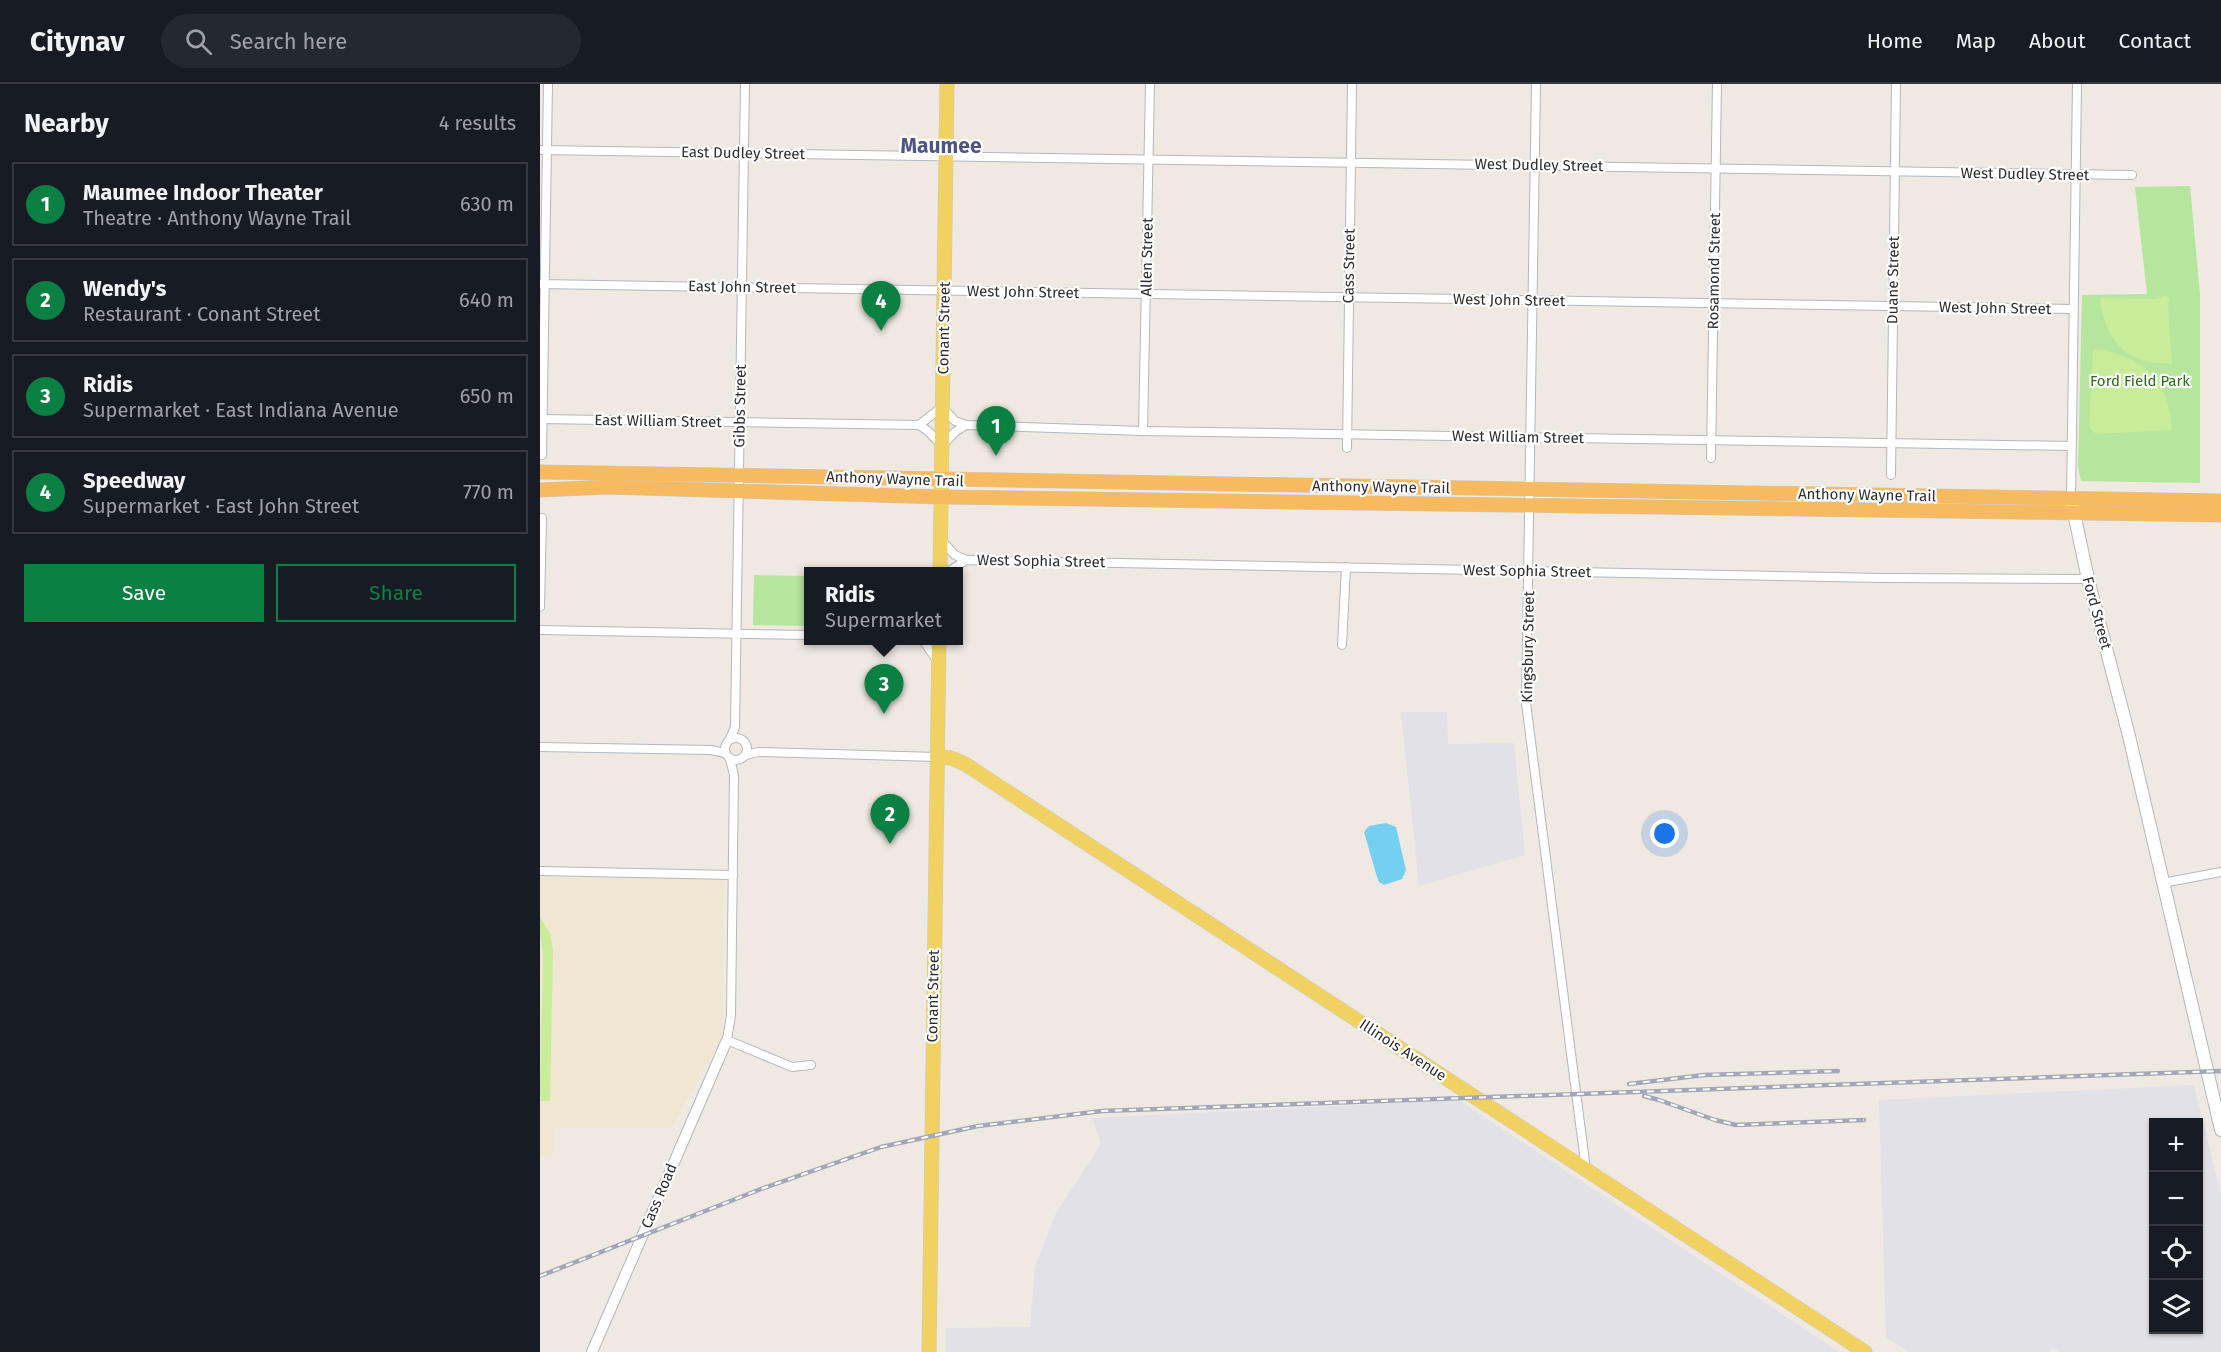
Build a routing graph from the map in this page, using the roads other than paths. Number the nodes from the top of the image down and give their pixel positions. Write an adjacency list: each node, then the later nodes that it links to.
1 (548, 84): 10 (street)
2 (745, 84): 11 (street, Gibbs Street)
3 (947, 84): 12 (main road, Conant Street)
4 (1150, 84): 13 (street, Allen Street)
5 (1352, 84): 14 (street, Cass Street)
6 (1536, 84): 15 (street, Kingsbury Street)
7 (1717, 84): 16 (street, Rosamond Street)
8 (1896, 84): 17 (street, Duane Street)
9 (2077, 84): 18 (street, Ford Street)
10 (544, 150): 11 (street, East Dudley Street); 20 (street)
11 (744, 153): 12 (street, East Dudley Street); 21 (street, Gibbs Street)
12 (946, 155): 13 (street, West Dudley Street); 22 (main road, Conant Street)
13 (1149, 159): 14 (street, West Dudley Street); 23 (street, Allen Street)
14 (1351, 162): 15 (street, West Dudley Street); 24 (street, Cass Street)
15 (1535, 165): 16 (street, West Dudley Street); 25 (street, Kingsbury Street)
16 (1716, 169): 17 (street, West Dudley Street); 26 (street, Rosamond Street)
17 (1894, 172): 18 (street, West Dudley Street); 27 (street, Duane Street)
18 (2075, 175): 19 (street, West Dudley Street); 28 (street, Ford Street)
19 (2132, 175)
20 (543, 284): 21 (street, East John Street); 30 (street)
21 (742, 287): 22 (street, East John Street); 31 (street, Gibbs Street)
22 (944, 291): 23 (street, West John Street); 29 (main road, Conant Street)
23 (1146, 294): 24 (street, West John Street); 34 (street, Allen Street)
24 (1349, 297): 25 (street, West John Street); 35 (street, Cass Street)
25 (1532, 300): 26 (street, West John Street); 36 (street, Kingsbury Street)
26 (1714, 304): 27 (street, West John Street); 37 (street, Rosamond Street)
27 (1892, 307): 28 (street, West John Street); 38 (street, Duane Street)
28 (2073, 309): 40 (street, Ford Street)
29 (942, 407): 32 (street); 33 (street); 39 (main road, Conant Street)
30 (542, 419): 31 (street, East William Street); 42 (street)
31 (740, 422): 32 (street, East William Street); 46 (street, Gibbs Street)
32 (919, 425): 39 (street)
33 (966, 425): 34 (street, West William Street); 39 (street)
34 (1143, 431): 35 (street, West William Street)
35 (1347, 434): 36 (street, West William Street); 41 (street, Cass Street)
36 (1530, 437): 37 (street, West William Street); 50 (street, Kingsbury Street)
37 (1711, 440): 38 (street, West William Street); 43 (street, Rosamond Street)
38 (1892, 443): 40 (street, West William Street); 45 (street, Duane Street)
39 (942, 446): 47 (main road, Conant Street)
40 (2071, 446): 52 (street, Ford Street)
41 (1347, 448)
42 (542, 455)
43 (1711, 458)
44 (540, 472): 46 (highway, Anthony Wayne Trail)
45 (1891, 475)
46 (739, 476): 47 (highway, Anthony Wayne Trail); 49 (street, Gibbs Street)
47 (941, 480): 50 (highway, Anthony Wayne Trail); 51 (main road, Conant Street)
48 (540, 490): 49 (highway, Anthony Wayne Trail)
49 (738, 490): 51 (highway, Anthony Wayne Trail); 68 (street, Gibbs Street)
50 (1529, 490): 52 (highway, Anthony Wayne Trail); 54 (street, Kingsbury Street)
51 (941, 497): 54 (highway, Anthony Wayne Trail); 58 (main road, Conant Street)
52 (2071, 499): 53 (highway, Anthony Wayne Trail); 55 (main road, Ford Street)
53 (2221, 501)
54 (1529, 506): 55 (highway, Anthony Wayne Trail); 64 (street, Kingsbury Street)
55 (2072, 514): 56 (highway, Anthony Wayne Trail); 65 (main road, Ford Street)
56 (2221, 515)
57 (542, 518): 59 (street)
58 (940, 540): 60 (street, West Sophia Street); 61 (main road, Conant Street)
59 (540, 554): 66 (street)
60 (966, 560): 62 (street, West Sophia Street); 63 (street, West Sophia Street)
61 (940, 567)
62 (956, 567)
63 (1346, 567): 64 (street, West Sophia Street); 72 (street)
64 (1529, 571): 65 (street, West Sophia Street); 87 (street, Kingsbury Street)
65 (2088, 579): 83 (main road, Ford Street)
66 (540, 607)
67 (540, 630): 68 (street)
68 (736, 634): 69 (street); 74 (street, Gibbs Street)
69 (804, 636)
70 (926, 645): 73 (street)
71 (939, 645): 73 (main road, Conant Street)
72 (1342, 645)
73 (938, 663): 78 (main road, Conant Street)
74 (735, 727): 76 (street, Gibbs Street); 77 (street, Gibbs Street)
75 (540, 747): 76 (street)
76 (728, 749): 77 (street); 77 (street); 79 (street)
77 (743, 750): 78 (street); 79 (street)
78 (938, 757): 87 (main road, Illinois Avenue); 89 (main road, Conant Street)
79 (734, 775): 82 (street)
80 (540, 871): 82 (street)
81 (2221, 872): 83 (street)
82 (733, 875): 84 (street)
83 (2163, 883): 86 (main road, Ford Street)
84 (727, 1040): 85 (street); 88 (street, Cass Road)
85 (811, 1065)
86 (2221, 1130)
87 (1586, 1170): 90 (main road, Illinois Avenue)
88 (592, 1352)
89 (929, 1352)
90 (1865, 1352)

